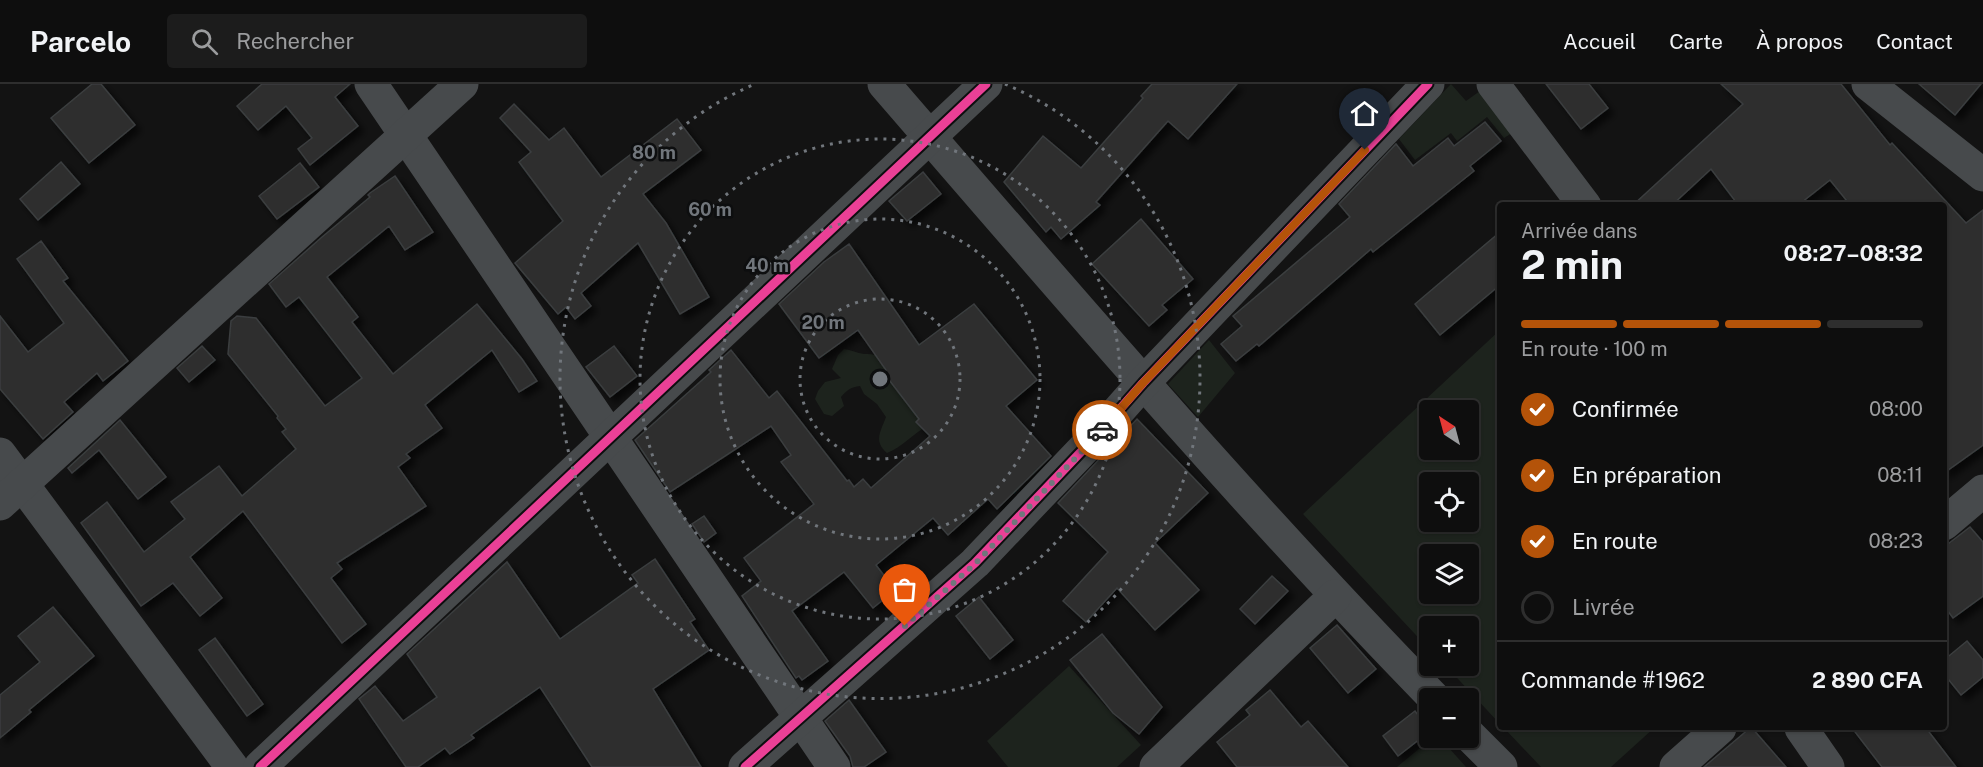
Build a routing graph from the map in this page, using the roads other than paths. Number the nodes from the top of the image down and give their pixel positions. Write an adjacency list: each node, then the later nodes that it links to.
1 (371, 84): 8 (street)
2 (462, 84): 8 (street)
3 (884, 84): 9 (street)
4 (986, 84): 9 (street)
5 (1428, 84): 12 (street)
6 (1493, 84): 11 (street)
7 (1868, 84): 10 (street)
8 (406, 134): 13 (street); 16 (street)
9 (930, 137): 12 (street); 13 (street)
10 (1979, 165)
11 (1582, 202)
12 (1143, 383): 18 (street); 20 (street)
13 (611, 438): 20 (street); 25 (street)
14 (0, 454): 16 (street)
15 (1983, 491): 17 (street)
16 (11, 494): 24 (street)
17 (1947, 521)
18 (1335, 596): 19 (street); 28 (street)
19 (1424, 688)
20 (800, 719): 26 (street); 27 (street)
21 (1718, 730): 30 (street)
22 (1802, 730): 31 (street)
23 (1479, 745): 29 (street)
24 (232, 767)
25 (260, 767)
26 (745, 767)
27 (834, 767)
28 (1156, 767)
29 (1501, 767)
30 (1676, 767)
31 (1828, 767)

